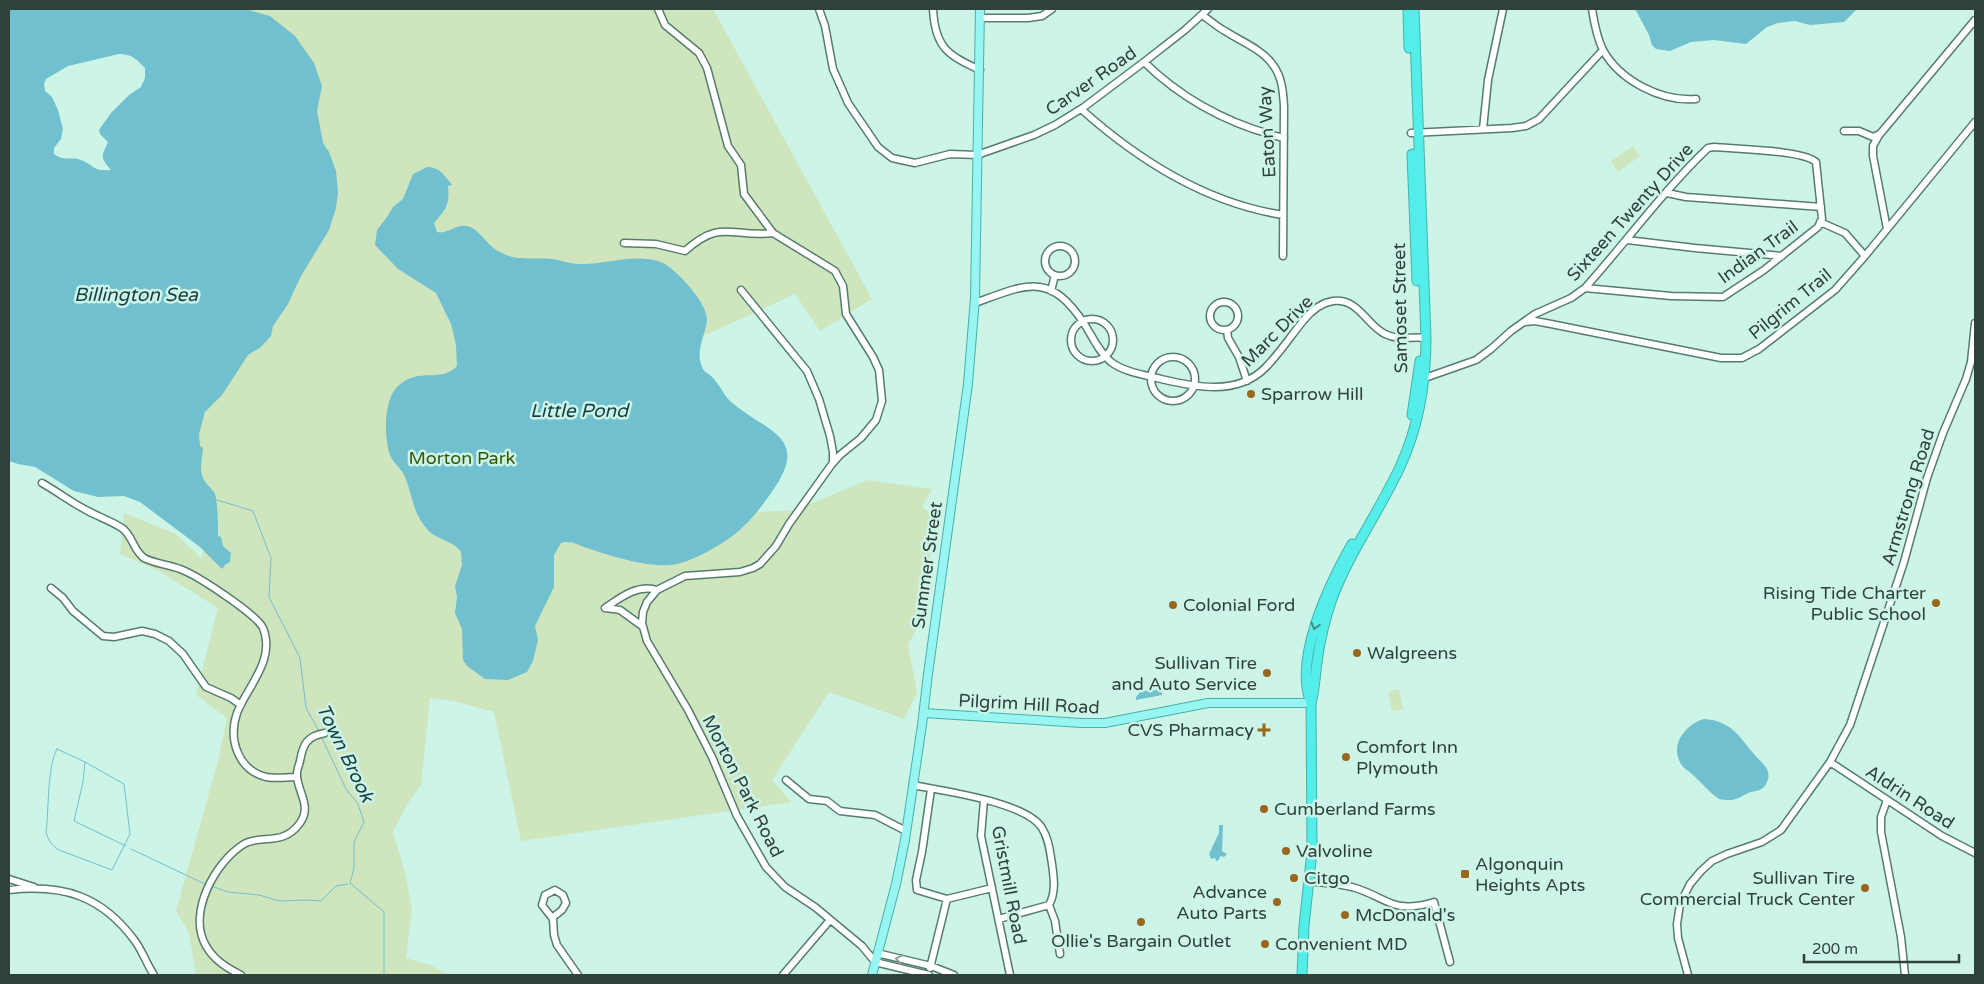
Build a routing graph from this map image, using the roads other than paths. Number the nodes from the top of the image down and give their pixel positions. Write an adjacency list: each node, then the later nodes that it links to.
1 (658, 9): 32 (street)
2 (819, 9): 25 (street)
3 (933, 9): 16 (street)
4 (980, 9): 12 (main road, Summer Street)
5 (1052, 9): 12 (street)
6 (1208, 9): 11 (street, Carver Road)
7 (1408, 9): 22 (highway, Samoset Street)
8 (1414, 9): 22 (highway, Samoset Street)
9 (1503, 9): 20 (street)
10 (1592, 9): 14 (street)
11 (1202, 15): 15 (street, Carver Road); 24 (street, Eaton Way)
12 (980, 18): 16 (main road, Summer Street)
13 (1975, 20): 23 (street)
14 (1603, 50): 17 (street); 20 (street)
15 (1144, 62): 18 (street, Carver Road); 24 (street)
16 (980, 70): 25 (main road, Summer Street)
17 (1696, 99)
18 (1081, 109): 25 (street, Carver Road); 29 (street)
19 (1975, 122): 31 (street, Pilgrim Trail)
20 (1483, 129): 22 (street)
21 (1844, 131): 23 (street)
22 (1414, 133): 47 (highway, Samoset Street)
23 (1880, 134): 31 (street)
24 (1284, 138): 29 (street, Eaton Way)
25 (977, 155): 42 (main road, Summer Street)
26 (1812, 159): 27 (street, Sixteen Twenty Drive); 28 (street, Indian Trail)
27 (1667, 193): 28 (street); 33 (street, Sixteen Twenty Drive)
28 (1821, 207): 30 (street, Indian Trail)
29 (1283, 215): 35 (street, Eaton Way)
30 (1820, 222): 36 (street, Indian Trail); 37 (street)
31 (1887, 229): 37 (street, Pilgrim Trail)
32 (773, 233): 34 (street); 53 (street)
33 (1627, 240): 36 (street); 39 (street, Sixteen Twenty Drive)
34 (624, 243)
35 (1283, 256)
36 (1782, 256): 39 (street, Indian Trail)
37 (1864, 256): 44 (street, Pilgrim Trail)
38 (1055, 275): 38 (street); 41 (street)
39 (1586, 288): 44 (street, Sixteen Twenty Drive)
40 (741, 290): 53 (street)
41 (1051, 291): 42 (street, Marc Drive); 43 (street, Marc Drive)
42 (975, 303): 60 (main road, Summer Street)
43 (1082, 322): 48 (street, Marc Drive); 48 (street); 48 (street)
44 (1525, 322): 50 (street, Sixteen Twenty Drive)
45 (1975, 323): 62 (street, Armstrong Road)
46 (1227, 330): 46 (street); 51 (street)
47 (1423, 338): 50 (highway, Samoset Street); 51 (street, Marc Drive)
48 (1105, 356): 49 (street, Marc Drive)
49 (1151, 376): 52 (street, Marc Drive); 52 (street); 52 (street)
50 (1421, 379): 58 (highway, Samoset Street)
51 (1248, 382): 52 (street, Marc Drive)
52 (1194, 384)
53 (833, 463): 56 (street)
54 (42, 483): 59 (street)
55 (51, 588): 59 (street)
56 (657, 590): 57 (street); 57 (street)
57 (642, 626): 80 (street, Morton Park Road)
58 (1311, 703): 60 (main road, Pilgrim Hill Road); 72 (highway, Samoset Street)
59 (241, 705): 63 (street)
60 (924, 713): 65 (main road, Summer Street)
61 (325, 732): 63 (street)
62 (1830, 762): 68 (street, Aldrin Road); 95 (street, Armstrong Road)
63 (297, 777): 87 (street)
64 (786, 780): 69 (street)
65 (913, 785): 66 (street); 69 (main road, Summer Street)
66 (931, 789): 67 (street); 76 (street)
67 (984, 800): 74 (street, Gristmill Road); 77 (street)
68 (1887, 800): 70 (street, Aldrin Road); 96 (street)
69 (906, 831): 81 (main road, Summer Street)
70 (1975, 853)
71 (9, 879): 73 (street)
72 (1310, 881): 84 (street); 94 (highway, Samoset Street)
73 (36, 888): 75 (street); 86 (street)
74 (992, 888): 76 (street); 79 (street, Gristmill Road)
75 (9, 890)
76 (947, 899): 85 (street)
77 (1050, 905): 79 (street); 82 (street)
78 (552, 918): 88 (street)
79 (999, 919): 93 (street, Gristmill Road)
80 (830, 920): 83 (street, Morton Park Road); 89 (street)
81 (877, 953): 83 (main road, Summer Street); 85 (street, one-way to 81)
82 (1060, 954)
83 (875, 962): 90 (main road, Summer Street); 91 (street)
84 (1450, 962)
85 (931, 966): 91 (street); 92 (street)
86 (154, 975)
87 (241, 975)
88 (578, 975)
89 (783, 975)
90 (872, 975)
91 (929, 975)
92 (954, 975)
93 (1010, 975)
94 (1302, 975)
95 (1688, 975)
96 (1905, 975)

